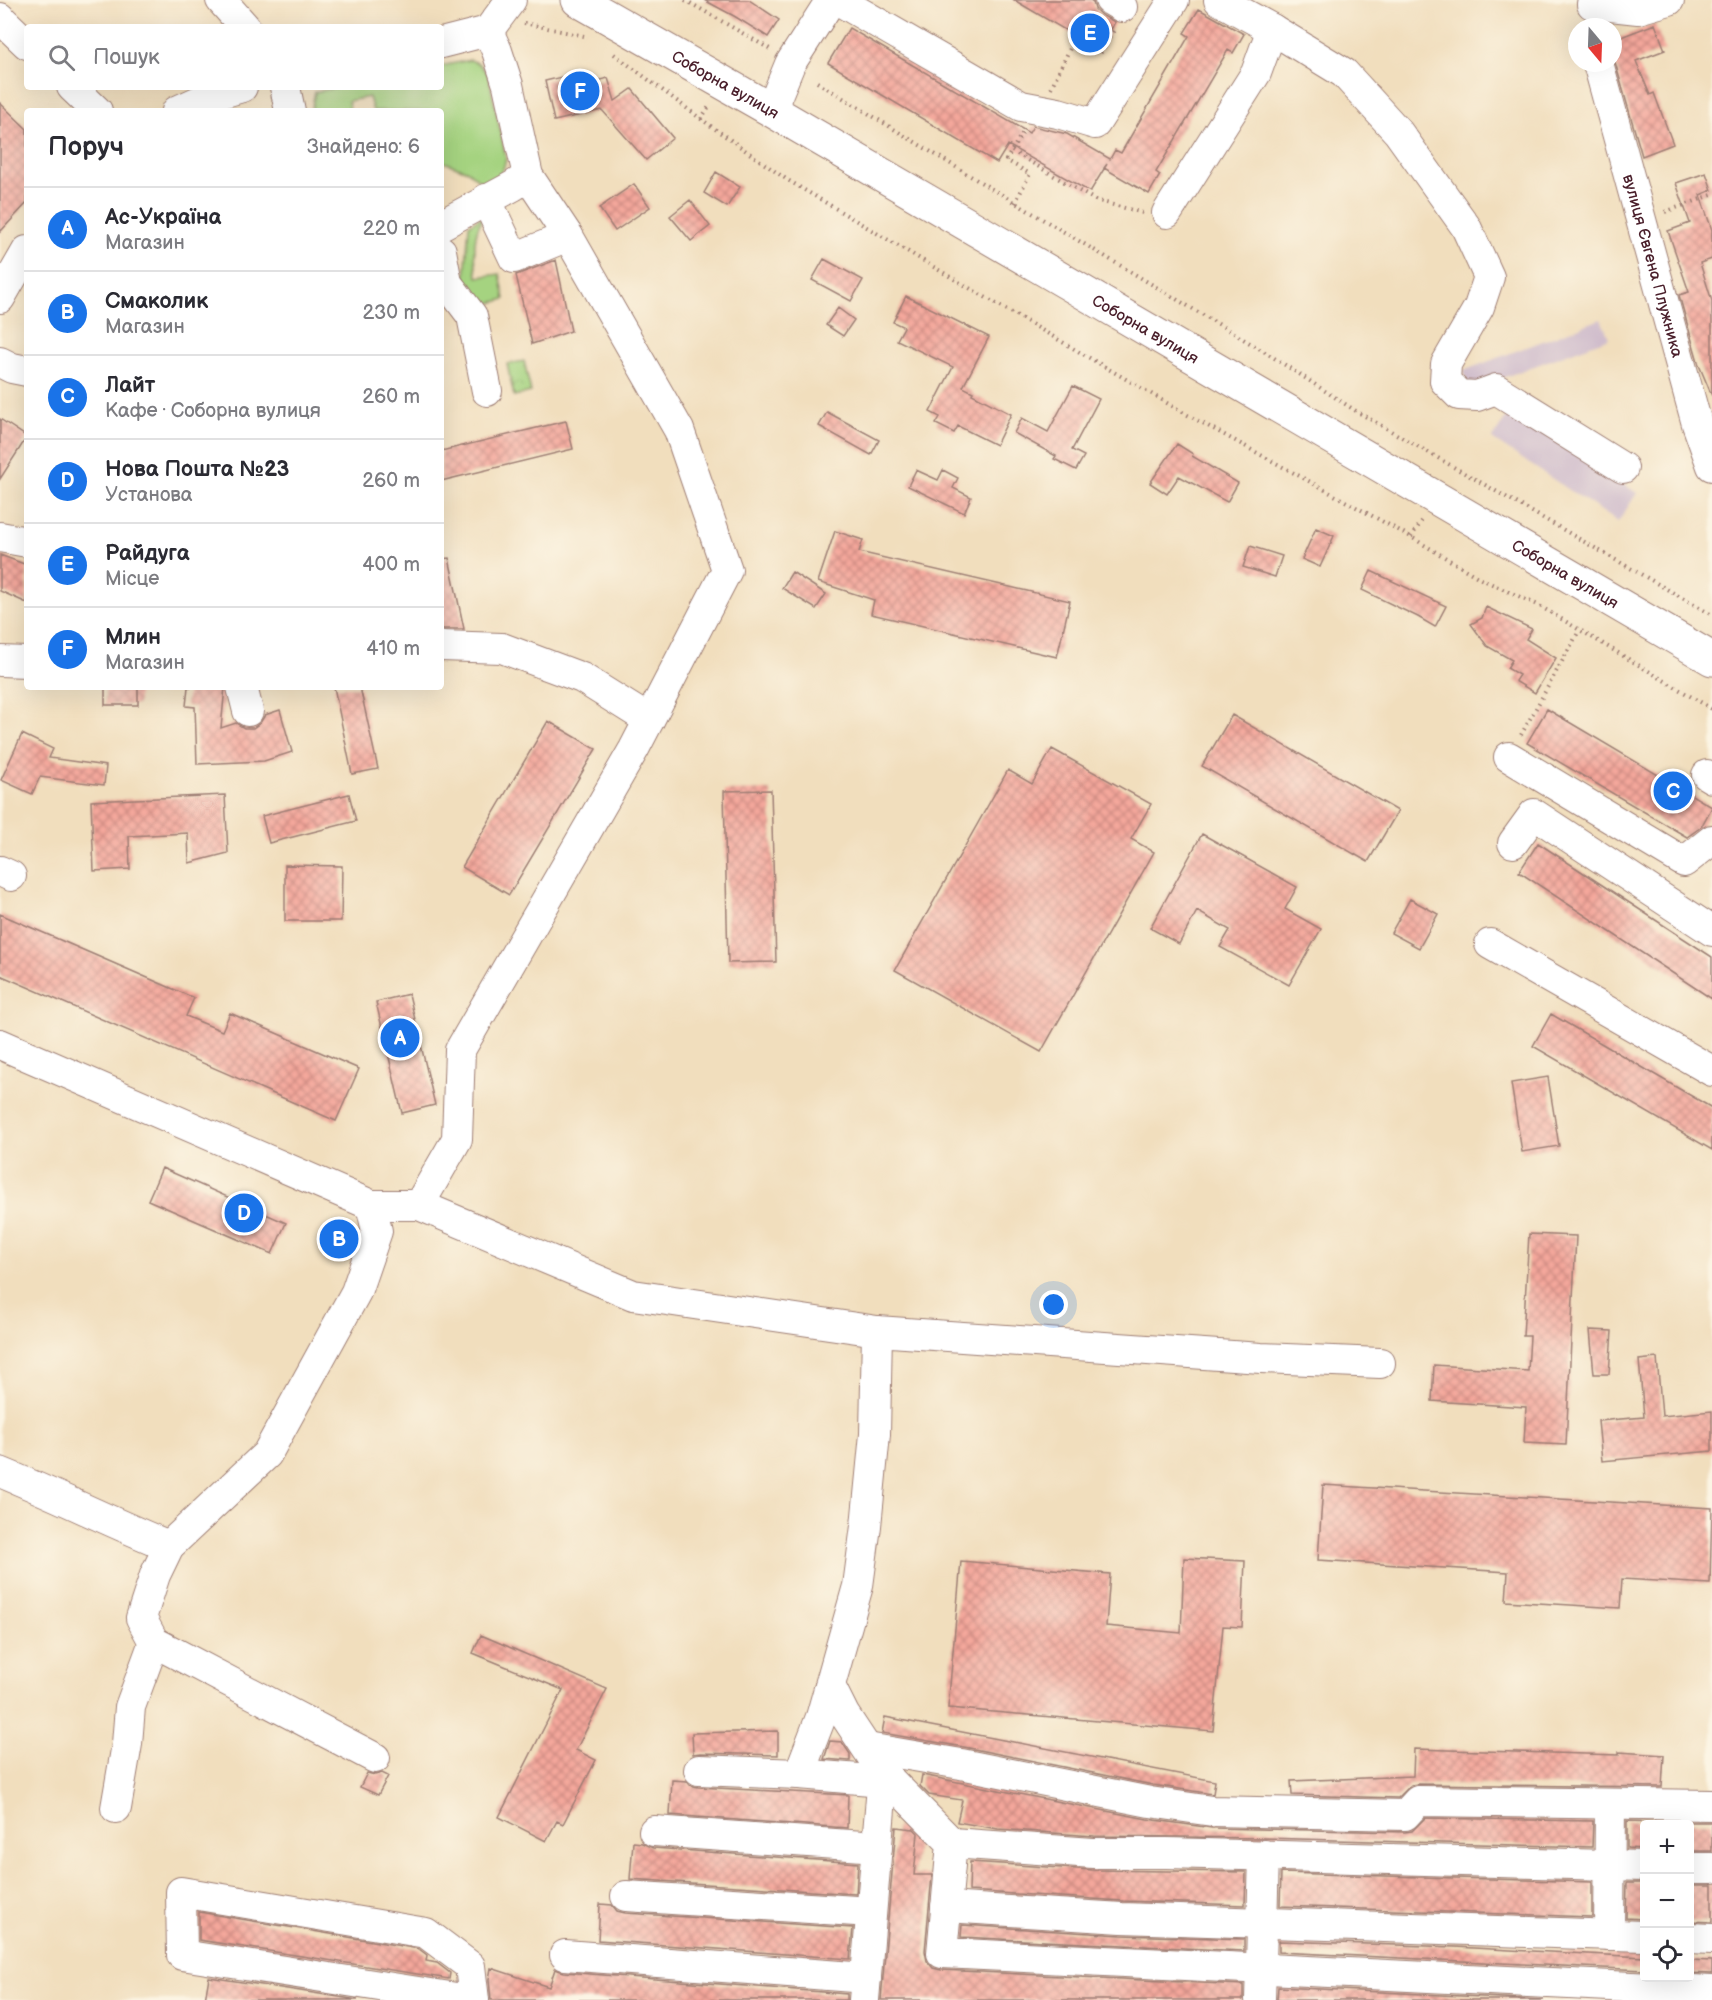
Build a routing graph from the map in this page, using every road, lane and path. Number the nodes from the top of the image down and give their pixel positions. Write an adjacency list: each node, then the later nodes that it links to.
1 (221, 0): 13 (street)
2 (578, 0): 30 (main road, Соборна вулиця)
3 (686, 0): 19 (path)
4 (831, 0): 30 (street)
5 (838, 0): 32 (street)
6 (1174, 0): 32 (street)
7 (1219, 0): 14 (street)
8 (1669, 0): 10 (street)
9 (1116, 4): 32 (path)
10 (1591, 10)
11 (517, 11): 15 (street); 16 (path)
12 (0, 18): 17 (street)
13 (242, 24)
14 (1272, 29): 38 (street); 49 (street)
15 (488, 31): 18 (street); 34 (street)
16 (586, 36)
17 (24, 41)
18 (444, 42)
19 (770, 50)
20 (613, 53): 31 (path)
21 (1601, 72): 39 (street, вулиця Євгена Плужника)
22 (817, 82): 37 (path)
23 (75, 90): 27 (street)
24 (232, 90): 28 (street)
25 (286, 90): 29 (street)
26 (714, 99): 31 (path)
27 (94, 108)
28 (184, 108)
29 (289, 108)
30 (771, 110): 57 (main road, Соборна вулиця)
31 (701, 119): 52 (path)
32 (1030, 119): 33 (path)
33 (1012, 151): 37 (path); 38 (path)
34 (528, 176): 36 (street); 41 (street)
35 (1712, 195): 39 (path)
36 (486, 199): 40 (street); 41 (street)
37 (1015, 203): 54 (path)
38 (1167, 213)
39 (1642, 221): 48 (street, вулиця Євгена Плужника)
40 (444, 223)
41 (568, 236): 61 (street)
42 (24, 256): 44 (street)
43 (444, 267): 47 (street)
44 (0, 298)
45 (0, 362): 46 (street)
46 (24, 370)
47 (487, 391)
48 (1712, 466)
49 (1623, 468)
50 (1424, 518): 52 (path)
51 (0, 537): 53 (street)
52 (1411, 537): 55 (path)
53 (24, 541)
54 (1712, 615)
55 (1579, 631): 60 (path); 62 (path)
56 (444, 646): 61 (street)
57 (1712, 659)
58 (0, 661): 59 (street)
59 (24, 662)
60 (1712, 709)
61 (649, 720): 70 (street)
62 (1509, 757): 63 (street)
63 (1712, 840)
64 (1513, 843): 65 (street)
65 (1712, 932)
66 (1490, 944): 68 (street)
67 (0, 1044): 69 (street)
68 (1712, 1071)
69 (371, 1205): 70 (street); 74 (street)
70 (419, 1205): 71 (street)
71 (877, 1330): 72 (street); 76 (street)
72 (1380, 1363)
73 (0, 1472): 74 (street)
74 (169, 1546): 75 (street)
75 (154, 1642): 78 (street); 84 (street)
76 (830, 1686): 77 (street); 80 (street)
77 (867, 1748): 81 (street); 82 (street)
78 (375, 1758)
79 (699, 1770): 80 (street)
80 (798, 1774): 81 (street)
81 (883, 1777): 86 (street); 87 (street)
82 (1611, 1804): 83 (street); 89 (street)
83 (1712, 1805)
84 (116, 1808)
85 (654, 1831): 87 (street)
86 (952, 1843): 88 (street); 94 (street)
87 (877, 1847): 95 (street)
88 (1264, 1856): 89 (street); 96 (street)
89 (1610, 1866): 90 (street); 97 (street)
90 (1640, 1866)
91 (1694, 1868): 92 (street)
92 (1712, 1868)
93 (626, 1896): 95 (street)
94 (946, 1907): 96 (street); 102 (street)
95 (872, 1912): 103 (street)
96 (1262, 1923): 97 (street); 102 (street)
97 (1609, 1935): 98 (street)
98 (1640, 1936)
99 (1694, 1938): 100 (street)
100 (1712, 1939)
101 (565, 1955): 103 (street)
102 (1262, 1969): 104 (street); 107 (street)
103 (865, 1989)
104 (1712, 1991)
105 (469, 2000): 106 (street)
106 (474, 2000)
107 (1260, 2000)

